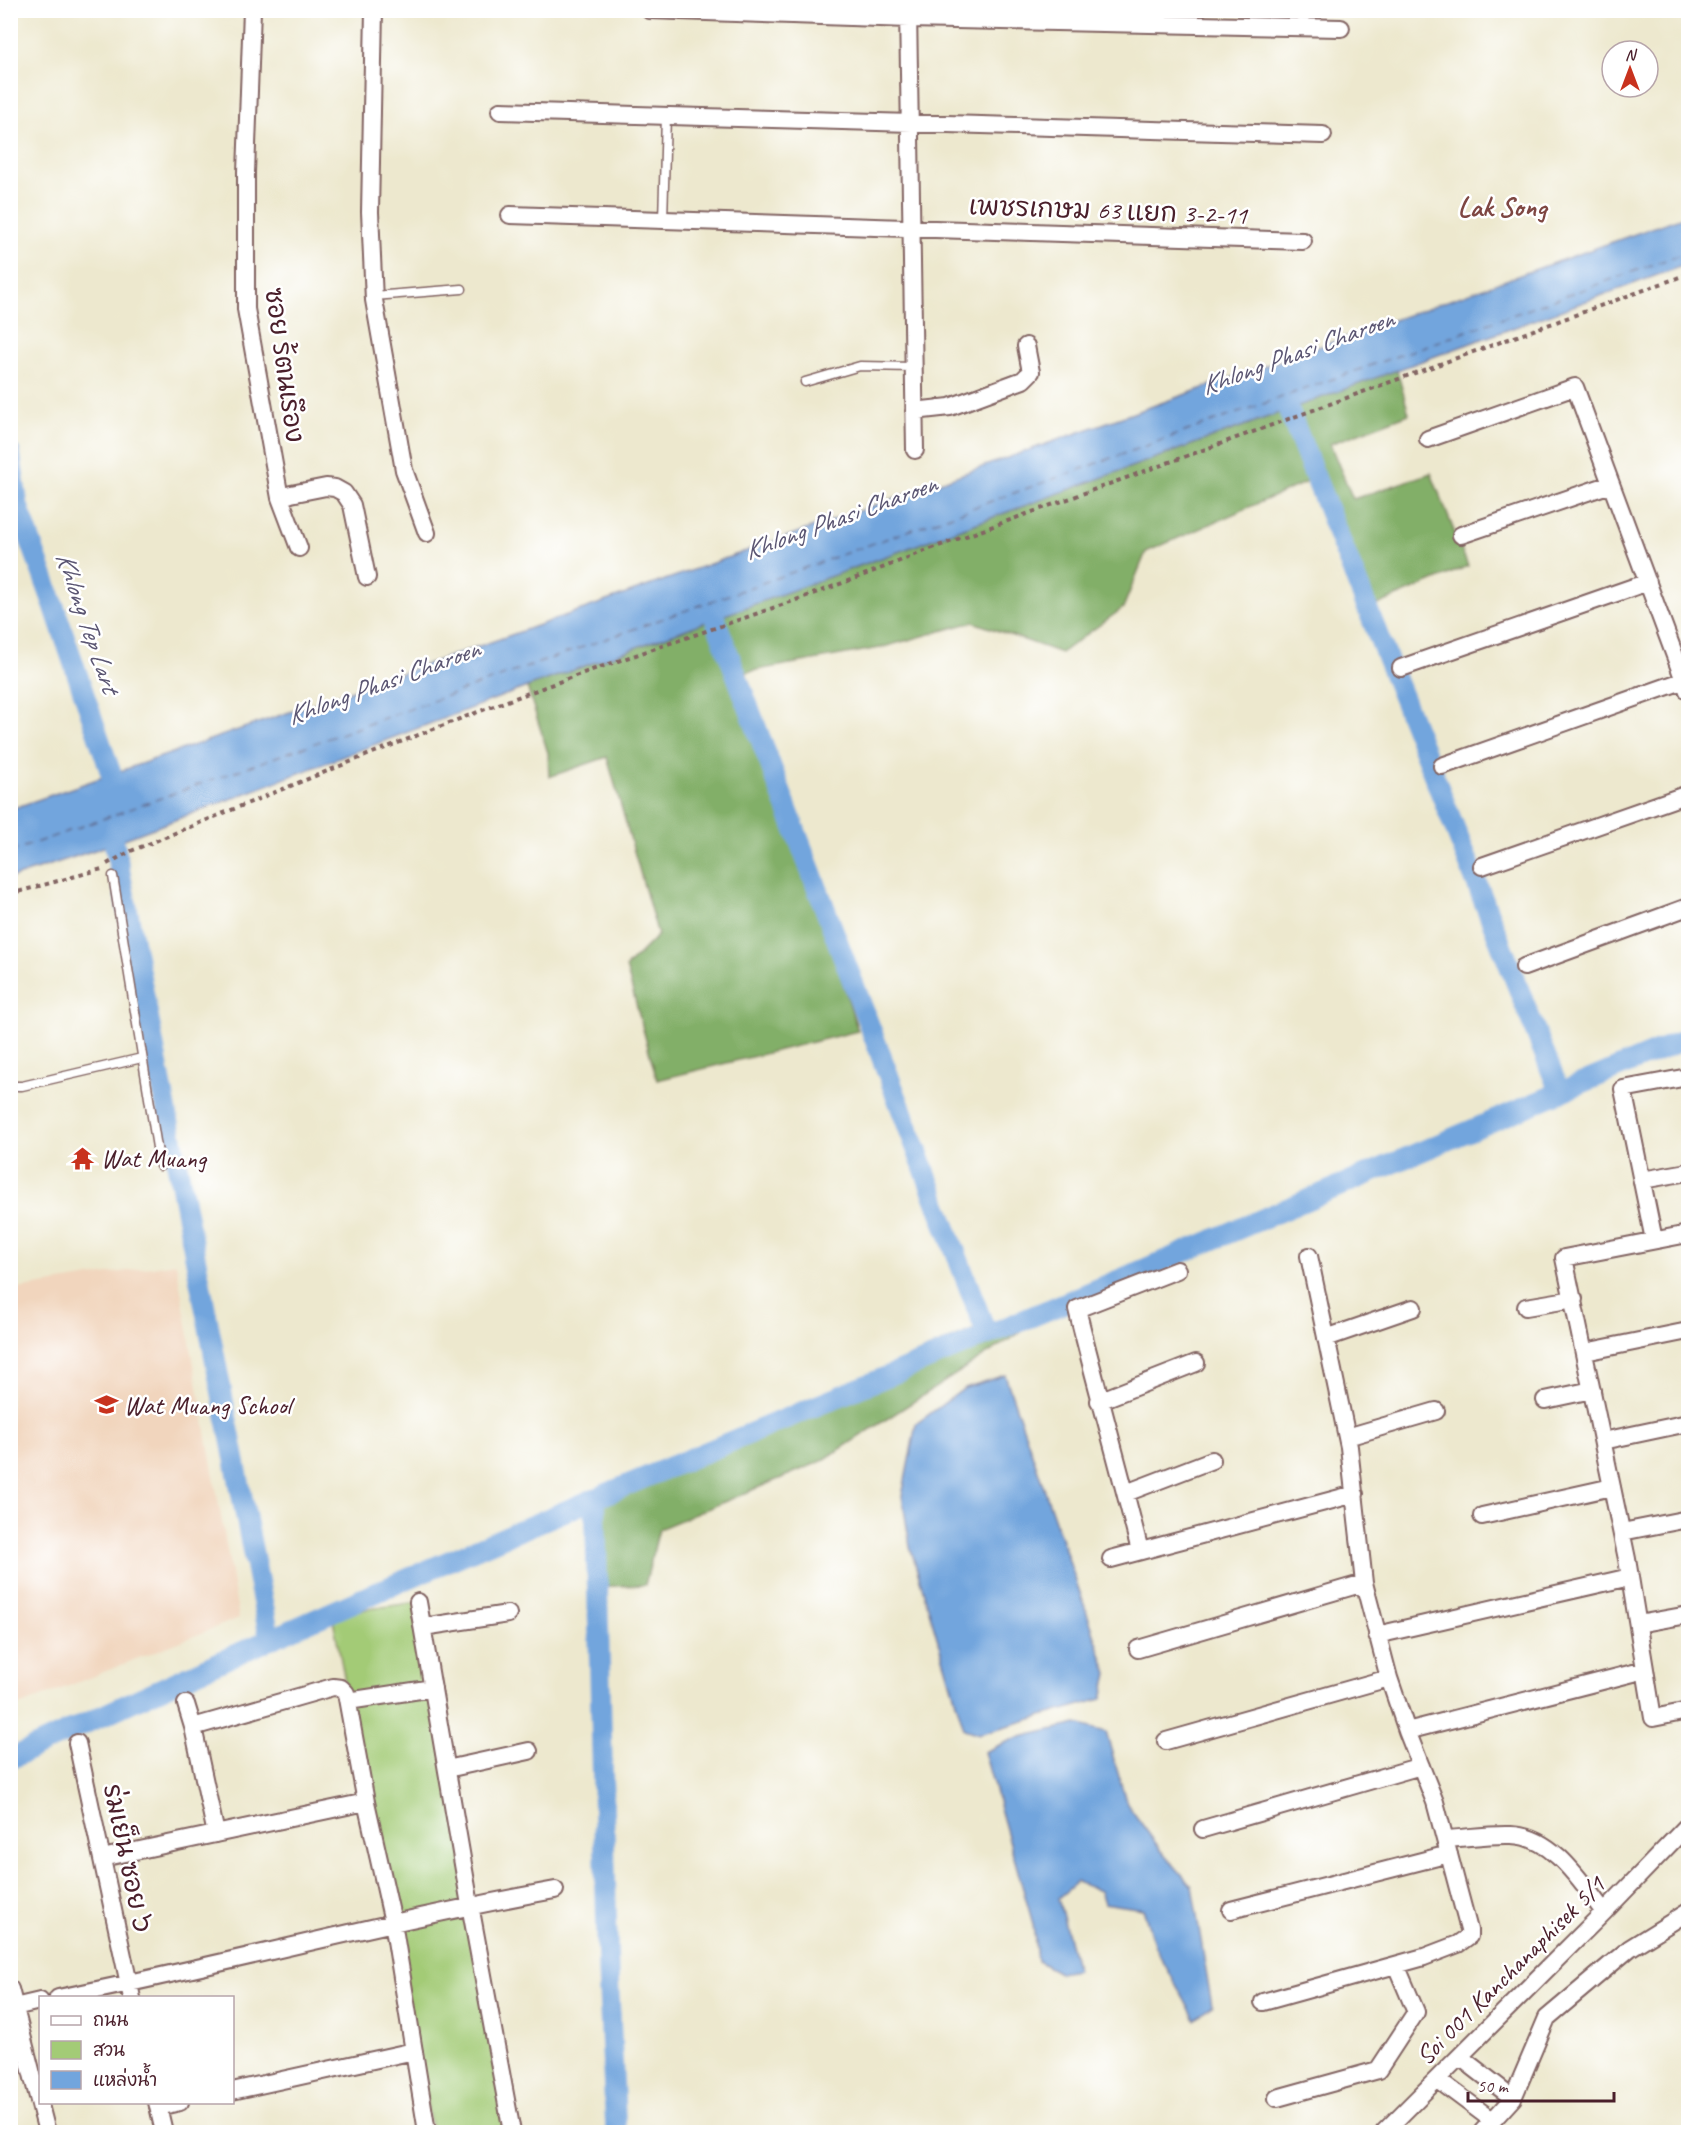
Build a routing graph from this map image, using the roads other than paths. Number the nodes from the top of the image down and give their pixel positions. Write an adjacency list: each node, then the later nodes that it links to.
1 (252, 10): 23 (street, ซอย ร้ตนเรึอง)
2 (374, 10): 15 (street)
3 (649, 10): 4 (street)
4 (908, 15): 5 (street); 8 (street)
5 (1341, 28)
6 (500, 111): 7 (street)
7 (666, 116): 8 (street); 11 (lane)
8 (910, 123): 9 (street); 12 (street)
9 (1323, 135)
10 (510, 215): 11 (street, เพชรเกษม 63 แยก 3-2-11)
11 (663, 220): 12 (street, เพชรเกษม 63 แยก 3-2-11)
12 (911, 229): 13 (street, เพชรเกษม 63 แยก 3-2-11); 17 (street)
13 (1303, 242)
14 (462, 289): 15 (lane)
15 (374, 296): 24 (street)
16 (1026, 346): 19 (street)
17 (914, 367): 18 (lane); 19 (street)
18 (805, 382)
19 (914, 411): 21 (street)
20 (1428, 439): 22 (street)
21 (915, 450)
22 (1611, 484): 25 (street); 28 (street)
23 (280, 498): 26 (street, ซอย ร้ตนเรึอง); 27 (street)
24 (427, 533)
25 (1461, 535)
26 (299, 548)
27 (367, 577)
28 (1648, 582): 29 (street); 30 (street)
29 (1401, 668)
30 (1687, 684): 31 (street)
31 (1442, 766)
32 (1689, 794): 33 (street)
33 (1482, 866)
34 (113, 876): 37 (lane)
35 (1689, 907): 36 (street)
36 (1524, 967)
37 (142, 1058): 39 (lane); 40 (lane)
38 (1689, 1077): 42 (street)
39 (10, 1086)
40 (159, 1166)
41 (1689, 1172): 42 (street)
42 (1642, 1180): 44 (street)
43 (1689, 1234): 44 (street)
44 (1653, 1240): 47 (street)
45 (1309, 1256): 51 (street)
46 (1177, 1270): 56 (street)
47 (1574, 1299): 48 (street); 52 (street)
48 (1527, 1307)
49 (1413, 1308): 51 (street)
50 (1689, 1331): 52 (street)
51 (1326, 1338): 59 (street)
52 (1584, 1352): 54 (street)
53 (1196, 1363): 56 (street)
54 (1592, 1390): 55 (street); 60 (street)
55 (1545, 1400)
56 (1099, 1401): 63 (street)
57 (1436, 1411): 59 (street)
58 (1689, 1424): 60 (street)
59 (1347, 1437): 64 (street)
60 (1603, 1441): 62 (street)
61 (1212, 1460): 63 (street)
62 (1612, 1487): 65 (street); 67 (street)
63 (1126, 1493): 68 (street)
64 (1355, 1494): 68 (street); 71 (street)
65 (1482, 1516)
66 (1689, 1519): 67 (street)
67 (1622, 1532): 70 (street)
68 (1140, 1551): 69 (street)
69 (1112, 1559)
70 (1630, 1577): 75 (street); 77 (street)
71 (1364, 1583): 77 (street); 78 (street)
72 (418, 1602): 76 (street)
73 (508, 1614): 76 (street)
74 (1689, 1615): 75 (street)
75 (1638, 1624): 79 (street)
76 (423, 1627): 81 (street)
77 (1377, 1635): 80 (street)
78 (1138, 1649)
79 (1645, 1670): 84 (street); 86 (street)
80 (1389, 1678): 86 (street); 87 (street)
81 (433, 1688): 82 (street); 91 (street)
82 (348, 1701): 85 (street); 92 (street)
83 (186, 1704): 85 (street)
84 (1689, 1711)
85 (193, 1727): 95 (street)
86 (1407, 1731): 90 (street)
87 (1166, 1741)
88 (77, 1743): 99 (street, ร่มเย็น ซอย ๖)
89 (529, 1751): 91 (street)
90 (1421, 1766): 94 (street); 98 (street)
91 (447, 1768): 101 (street)
92 (366, 1802): 95 (street); 105 (street)
93 (1689, 1825): 97 (street, Soi 001 Kanchanaphisek 5/1)
94 (1203, 1829)
95 (216, 1834): 99 (street)
96 (1689, 1835): 97 (street, Soi 001 Kanchanaphisek 5/1)
97 (1672, 1844): 103 (street, Soi 001 Kanchanaphisek 5/1)
98 (1447, 1847): 102 (street); 103 (street); 106 (street)
99 (102, 1858): 108 (street, ร่มเย็น ซอย ๖)
100 (555, 1890): 101 (street)
101 (470, 1905): 105 (street); 124 (street)
102 (1231, 1910)
103 (1604, 1912): 114 (street, Soi 001 Kanchanaphisek 5/1)
104 (1689, 1912): 118 (street)
105 (393, 1922): 108 (street); 113 (street)
106 (1396, 1965): 111 (street); 117 (street)
107 (10, 1989): 112 (street)
108 (130, 1990): 109 (street)
109 (76, 1996)
110 (39, 2001): 112 (street)
111 (1263, 2002)
112 (13, 2008): 121 (street)
113 (414, 2051): 116 (street); 123 (street)
114 (1460, 2057): 115 (street, Soi 001 Kanchanaphisek 5/1); 118 (street)
115 (1437, 2079): 120 (street); 125 (street, Soi 001 Kanchanaphisek 5/1)
116 (234, 2091)
117 (1277, 2098)
118 (1513, 2098): 120 (street)
119 (158, 2105): 122 (street)
120 (1487, 2126)
121 (46, 2133)
122 (164, 2133)
123 (427, 2133)
124 (512, 2133)
125 (1384, 2133)

